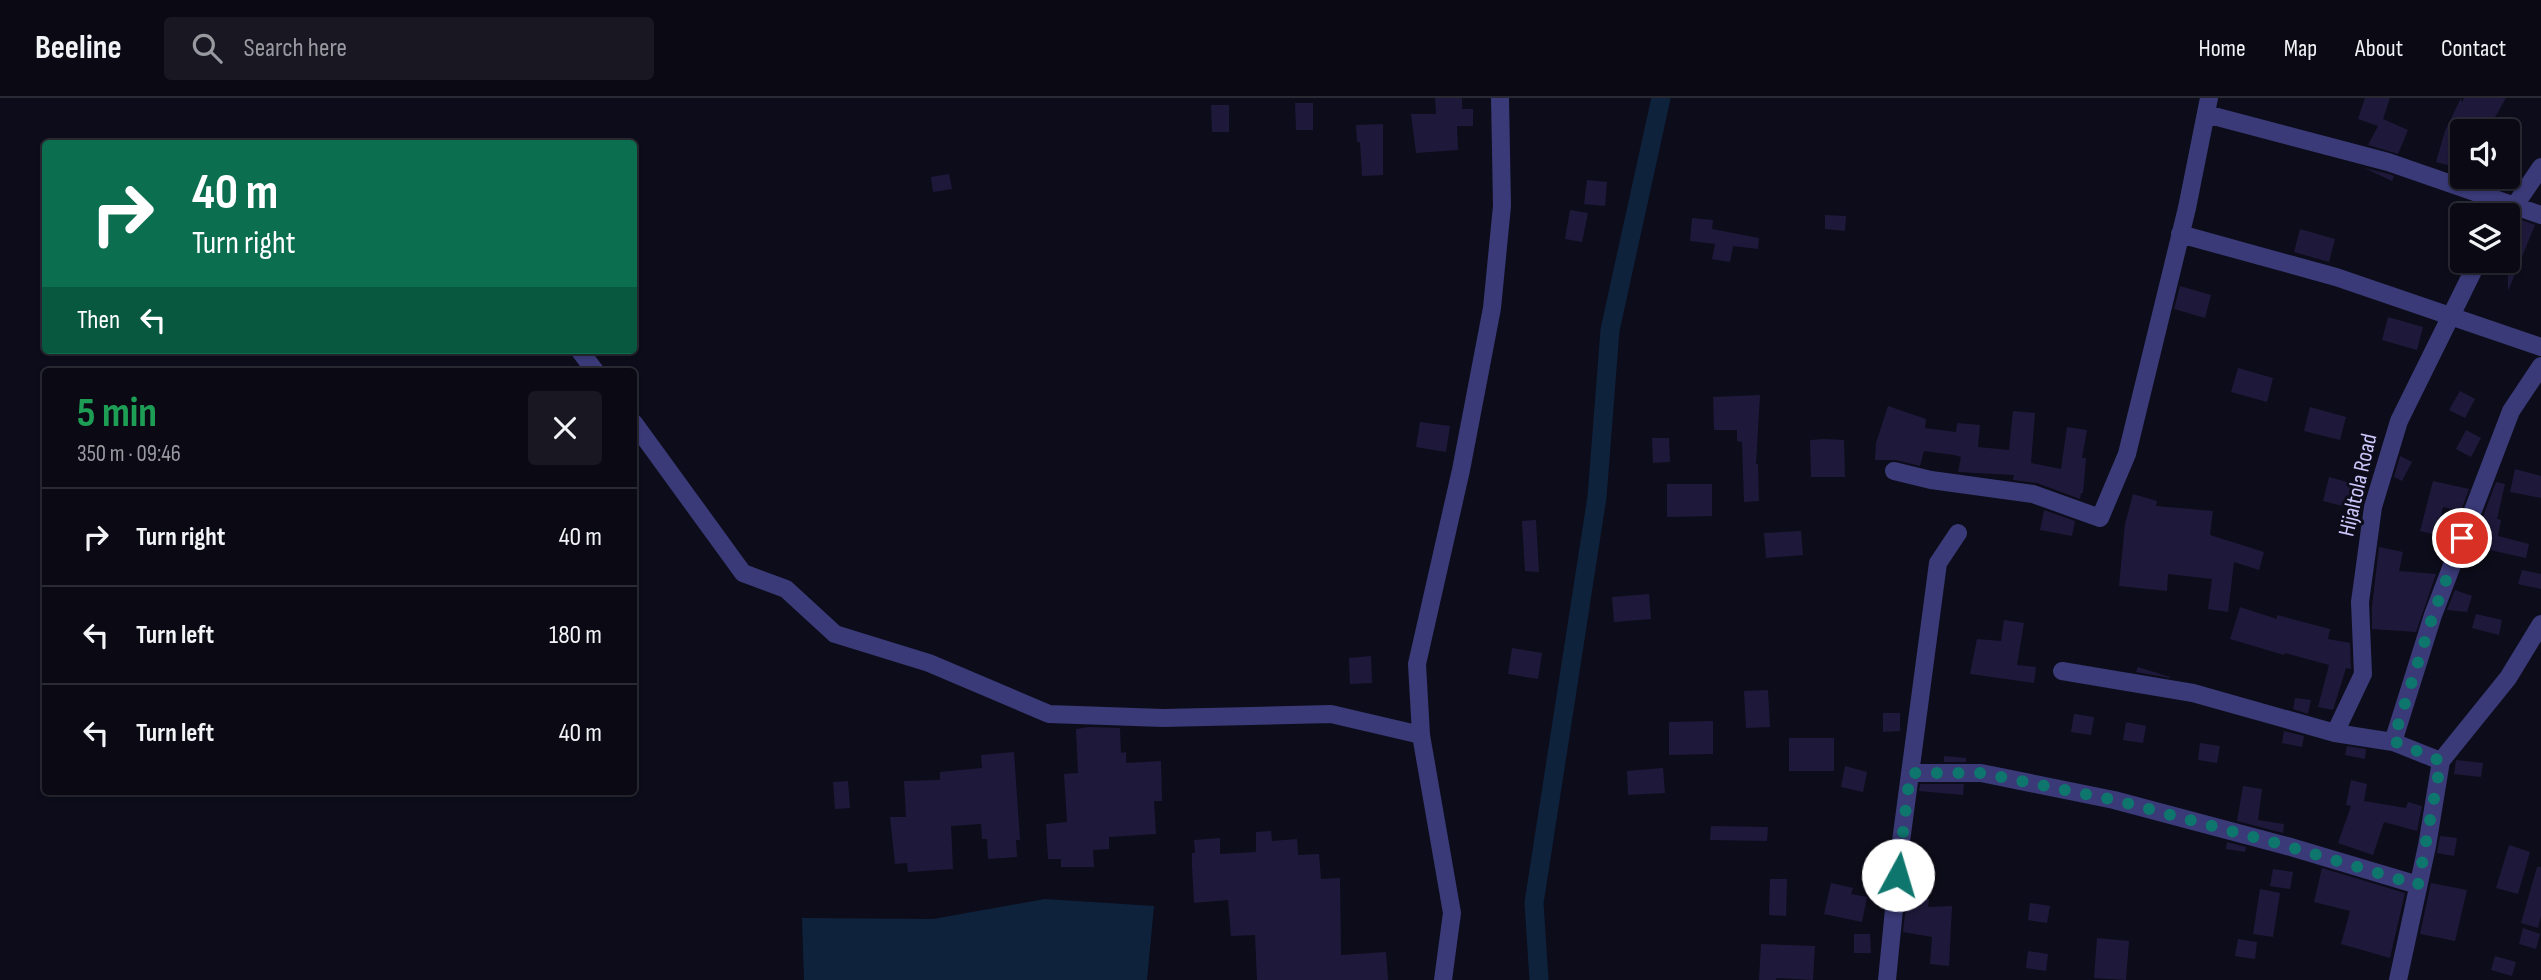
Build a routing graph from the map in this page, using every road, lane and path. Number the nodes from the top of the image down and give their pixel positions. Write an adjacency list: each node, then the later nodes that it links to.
1 (1500, 98): 19 (street)
2 (2208, 106): 4 (street); 8 (street)
3 (2541, 167): 5 (street)
4 (2491, 203)
5 (2516, 203)
6 (2520, 212): 7 (street)
7 (2541, 215)
8 (2180, 234): 10 (street); 14 (street)
9 (2472, 273): 10 (street, Hijaltola Road)
10 (2450, 317): 11 (street); 18 (street, Hijaltola Road)
11 (2541, 347)
12 (2541, 366): 20 (street)
13 (637, 427): 19 (street)
14 (1894, 471)
15 (1958, 533): 22 (street)
16 (2541, 624): 21 (street)
17 (2062, 671): 18 (street)
18 (2335, 733): 20 (street)
19 (1421, 735): 24 (street)
20 (2393, 741): 21 (street)
21 (2441, 761): 23 (street)
22 (1910, 773): 23 (street); 25 (street)
23 (2418, 885): 26 (street)
24 (1443, 980)
25 (1887, 980)
26 (2398, 980)

